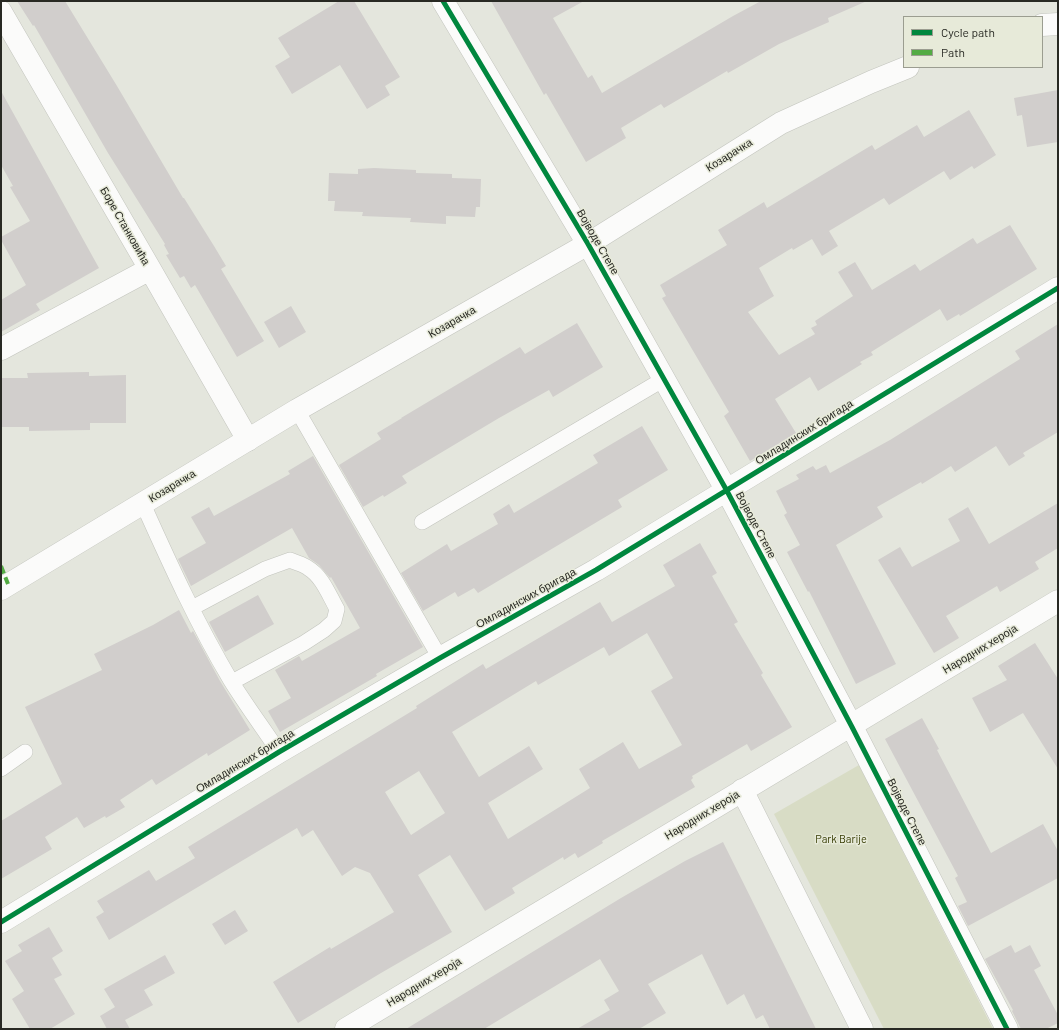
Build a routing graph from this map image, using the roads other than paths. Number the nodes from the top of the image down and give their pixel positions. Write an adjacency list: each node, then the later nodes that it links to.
1 (444, 1): 6 (street, Војводе Степе)
2 (1, 12): 7 (street, Боре Станковића)
3 (1058, 24): 4 (street)
4 (1043, 25)
5 (906, 68): 6 (street, Козарачка)
6 (588, 244): 10 (street, Војводе Степе); 11 (street, Козарачка)
7 (150, 269): 9 (street); 12 (street, Боре Станковића)
8 (1058, 288): 13 (street, Омладинских бригада)
9 (1, 349)
10 (664, 379): 13 (street, Војводе Степе); 15 (lane)
11 (297, 410): 12 (street, Козарачка); 19 (lane)
12 (248, 440): 14 (street, Козарачка)
13 (727, 491): 19 (street, Омладинских бригада); 21 (street, Војводе Степе)
14 (143, 504): 16 (street, Козарачка); 18 (lane)
15 (422, 522)
16 (1, 589)
17 (1058, 601): 21 (street, Народних хероја)
18 (192, 608): 20 (lane); 20 (lane)
19 (440, 658): 23 (street, Омладинских бригада)
20 (232, 682): 23 (lane)
21 (852, 727): 25 (street, Народних хероја); 29 (street, Војводе Степе)
22 (25, 752): 24 (lane)
23 (279, 752): 26 (street, Омладинских бригада)
24 (1, 769)
25 (742, 790): 27 (street, Народних хероја); 28 (street)
26 (1, 922)
27 (346, 1029)
28 (862, 1029)
29 (1006, 1029)

